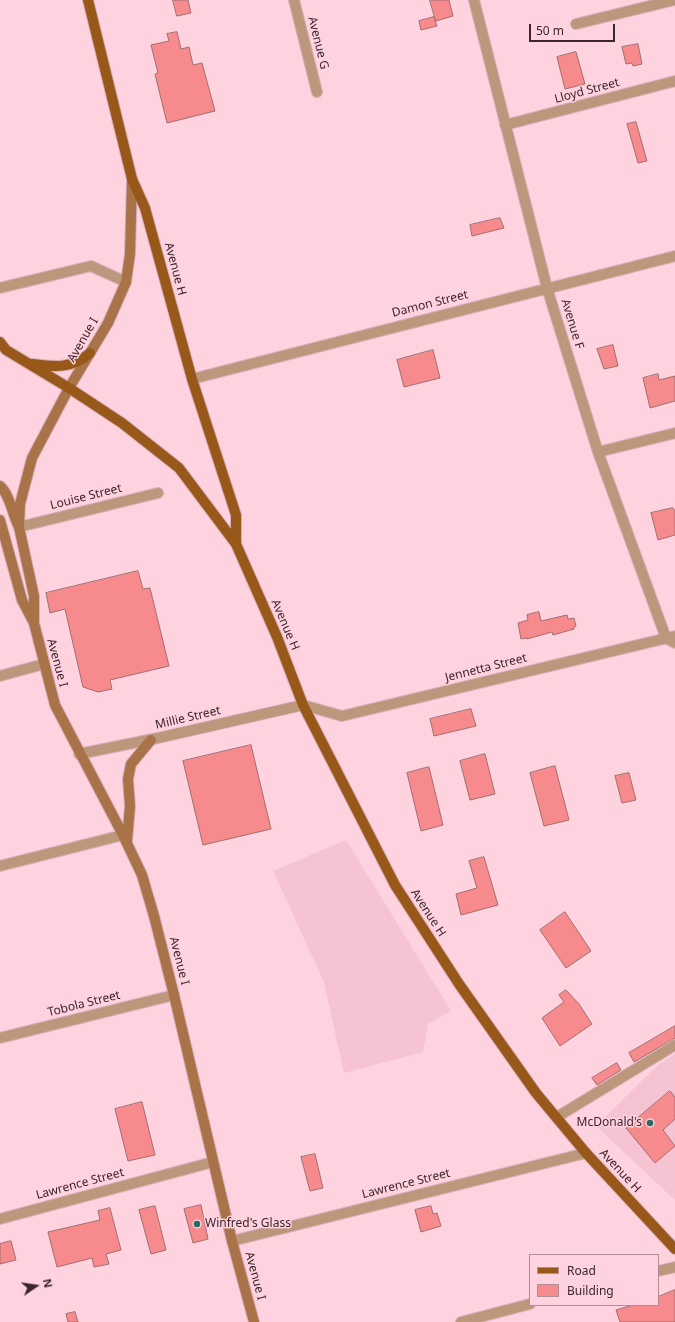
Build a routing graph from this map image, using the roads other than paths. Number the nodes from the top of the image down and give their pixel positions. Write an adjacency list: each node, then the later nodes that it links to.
1 (88, 0): 9 (main road, Avenue H)
2 (294, 0): 7 (street, Avenue G)
3 (474, 0): 8 (street, Avenue F)
4 (674, 0): 5 (street)
5 (576, 24)
6 (675, 81): 8 (street, Lloyd Street)
7 (317, 92)
8 (506, 125): 13 (street, Avenue F)
9 (132, 179): 11 (main road, Avenue I); 17 (main road, Avenue H)
10 (675, 256): 13 (street, Damon Street)
11 (126, 282): 12 (street); 15 (main road, Avenue I)
12 (0, 288)
13 (547, 288): 17 (street, Damon Street); 20 (street, Avenue F)
14 (0, 342): 16 (main road, Avenue H)
15 (90, 353): 16 (main road); 18 (main road, Avenue I)
16 (23, 360): 18 (main road, Avenue H)
17 (192, 379): 25 (main road, Avenue H)
18 (69, 388): 24 (main road, Avenue I); 25 (main road, Avenue H)
19 (675, 433): 20 (street)
20 (598, 452): 27 (street, Avenue F)
21 (0, 486): 24 (main road)
22 (158, 493): 24 (street, Louise Street)
23 (0, 520): 26 (main road, Avenue I)
24 (19, 526): 26 (main road, Avenue I)
25 (236, 544): 30 (main road, Avenue H)
26 (34, 623): 28 (main road, Avenue I)
27 (672, 639): 30 (street, Jennetta Street)
28 (44, 664): 29 (street); 32 (main road, Avenue I)
29 (0, 676)
30 (303, 705): 31 (street, Millie Street); 38 (main road, Avenue H)
31 (151, 740): 32 (street, Millie Street); 33 (main road)
32 (79, 754): 33 (main road, Avenue I)
33 (125, 839): 34 (street); 35 (main road, Avenue I)
34 (0, 866)
35 (174, 995): 36 (street, Tobola Street); 40 (main road, Avenue I)
36 (0, 1038)
37 (675, 1045): 38 (street)
38 (557, 1117): 39 (main road, Avenue H)
39 (586, 1153): 42 (street, Lawrence Street); 43 (main road, Avenue H)
40 (213, 1162): 41 (street, Lawrence Street); 42 (main road, Avenue I)
41 (0, 1220)
42 (232, 1240): 47 (main road, Avenue I)
43 (675, 1249)
44 (675, 1267): 45 (street)
45 (659, 1271)
46 (529, 1304): 48 (street)
47 (254, 1322)
48 (461, 1322)

